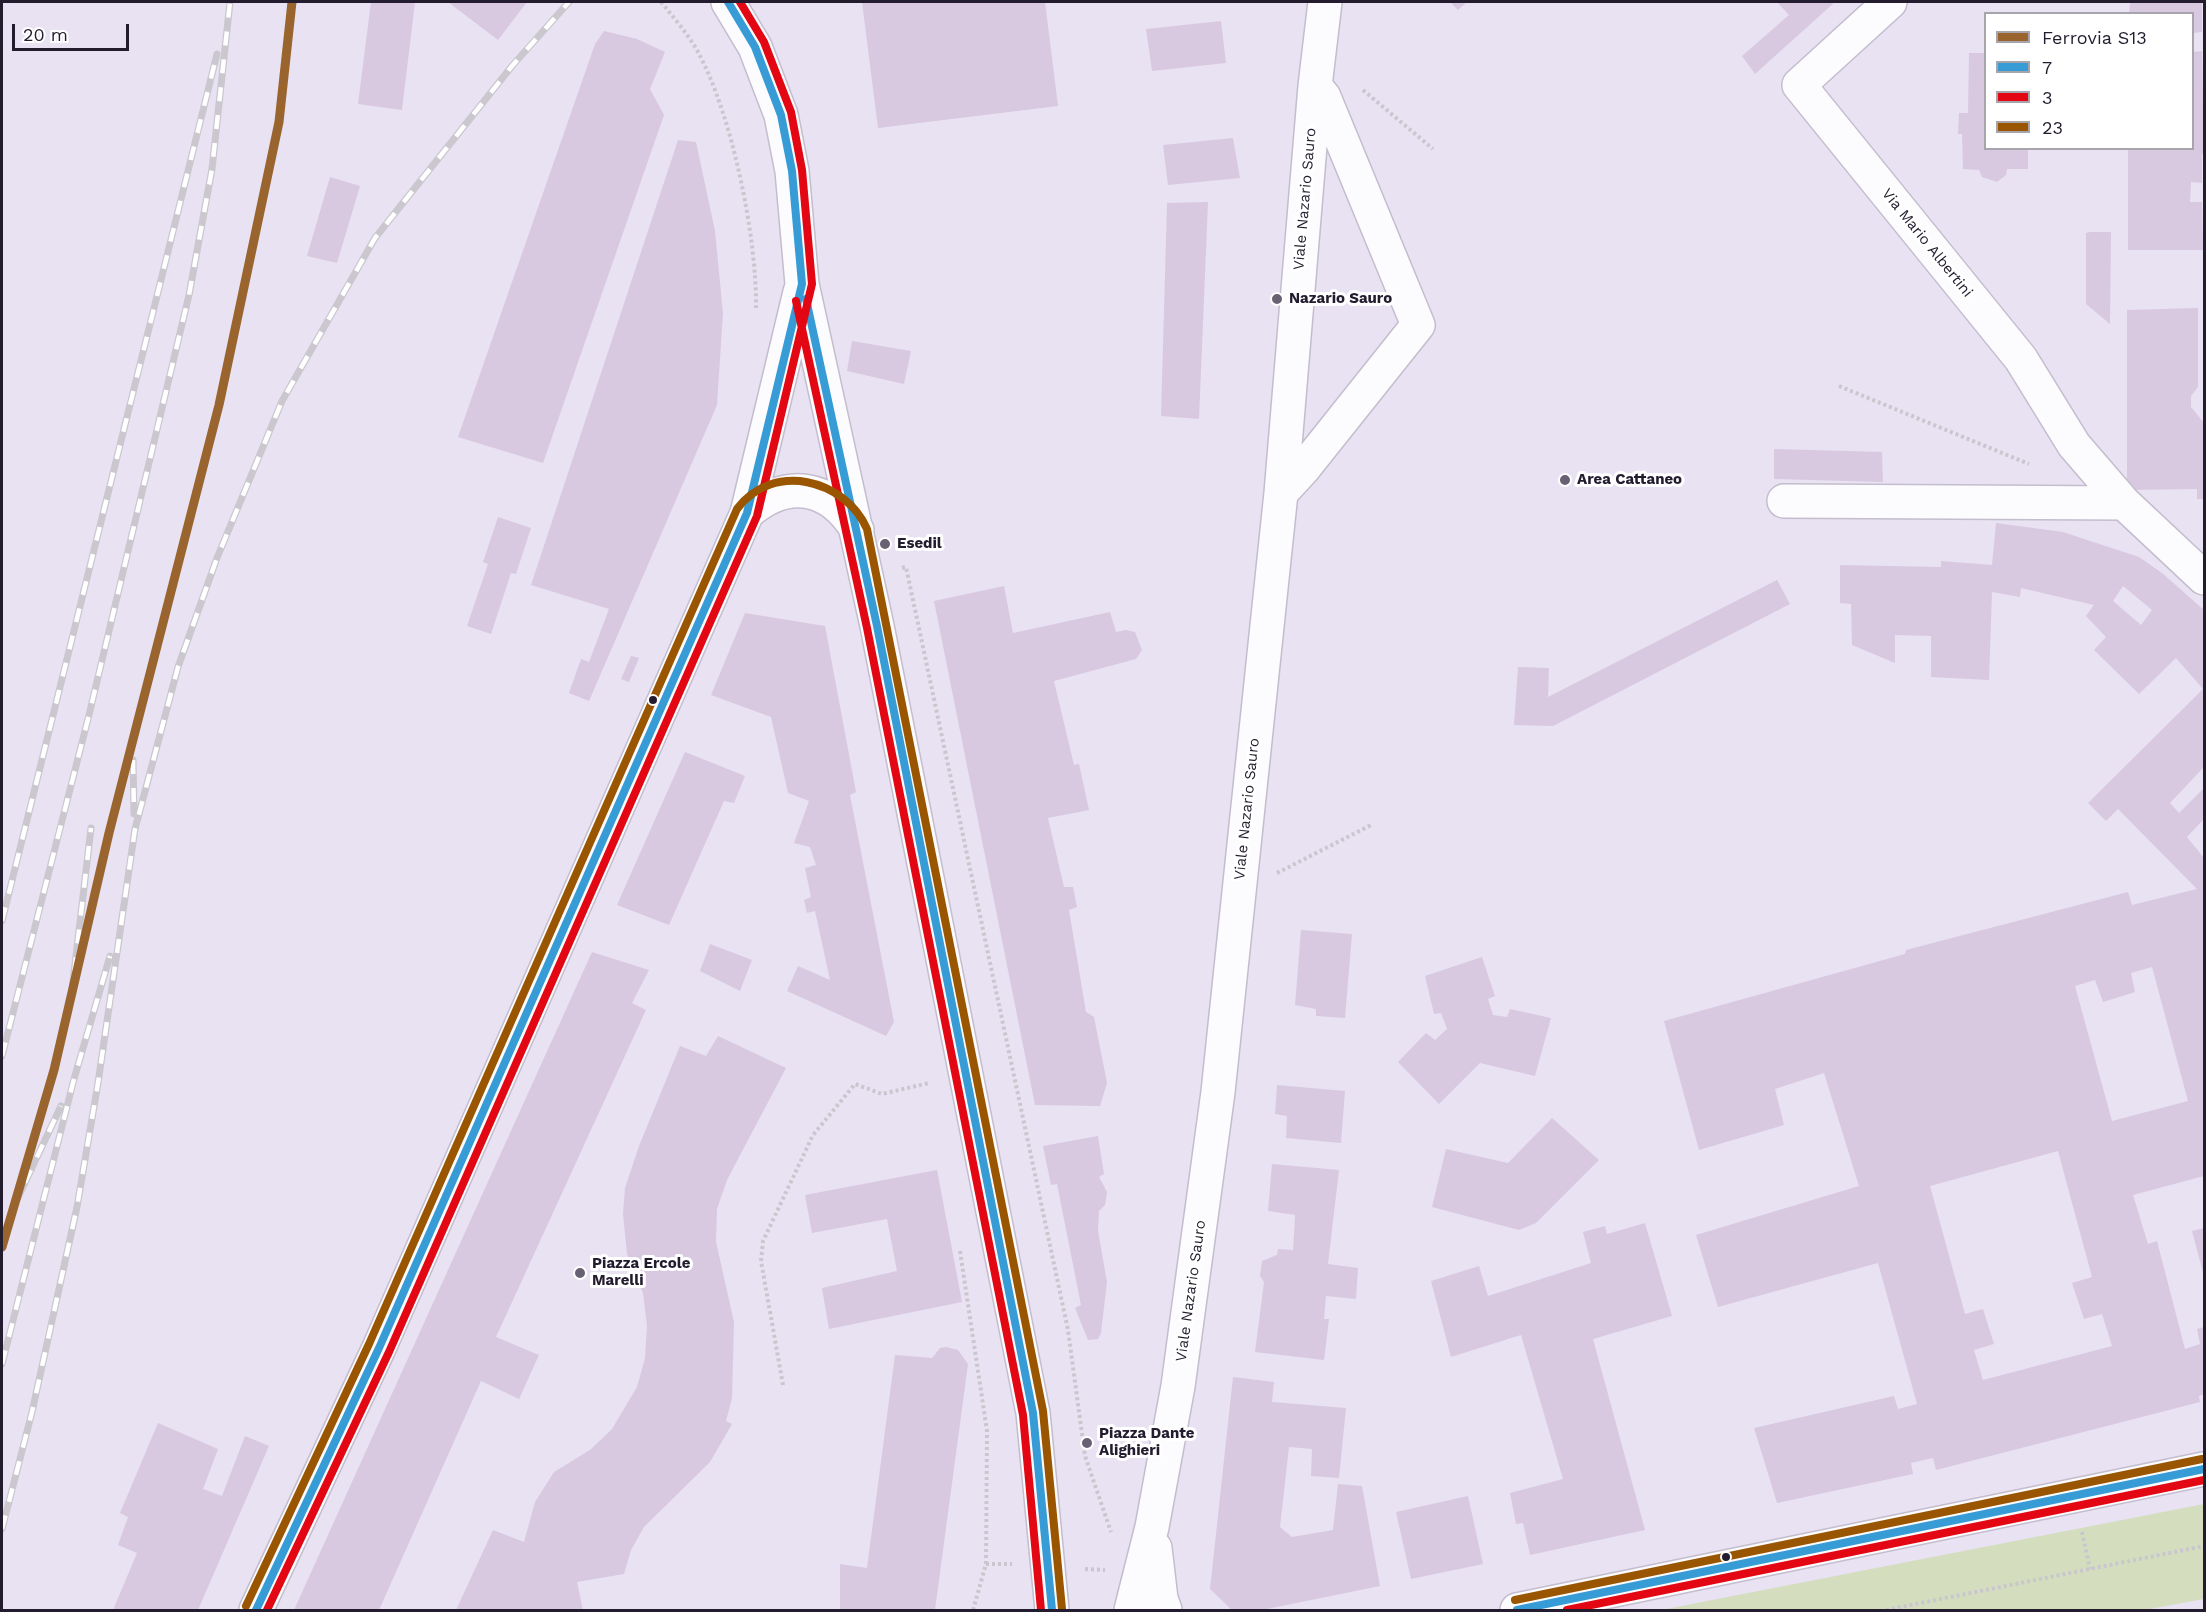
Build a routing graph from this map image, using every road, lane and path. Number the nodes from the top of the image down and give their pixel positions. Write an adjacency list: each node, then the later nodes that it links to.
1 (661, 2): 9 (path)
2 (728, 2): 8 (street)
3 (1325, 2): 5 (street, Viale Nazario Sauro)
4 (1890, 2): 14 (street, Via Mario Albertini)
5 (1314, 86): 12 (street, Viale Nazario Sauro); 12 (street)
6 (1360, 88): 7 (path)
7 (1433, 149)
8 (802, 284): 15 (street); 16 (street)
9 (756, 314)
10 (1839, 386): 11 (path)
11 (2036, 467)
12 (1281, 493): 25 (street, Viale Nazario Sauro)
13 (1784, 501): 14 (street)
14 (2124, 502): 17 (street)
15 (747, 513): 16 (street); 28 (street)
16 (858, 531): 18 (street)
17 (2200, 567)
18 (866, 574): 21 (street); 27 (path)
19 (1372, 824): 20 (path)
20 (1272, 875)
21 (965, 1077): 23 (path); 30 (street)
22 (960, 1248): 29 (path)
23 (783, 1385)
24 (2205, 1469): 33 (street)
25 (1152, 1527): 27 (street, Viale Nazario Sauro); 32 (street)
26 (2205, 1546): 34 (path)
27 (1141, 1573): 31 (street, Viale Nazario Sauro)
28 (256, 1611)
29 (973, 1611)
30 (1052, 1611)
31 (1131, 1611)
32 (1165, 1611)
33 (1517, 1611)
34 (1886, 1611)

